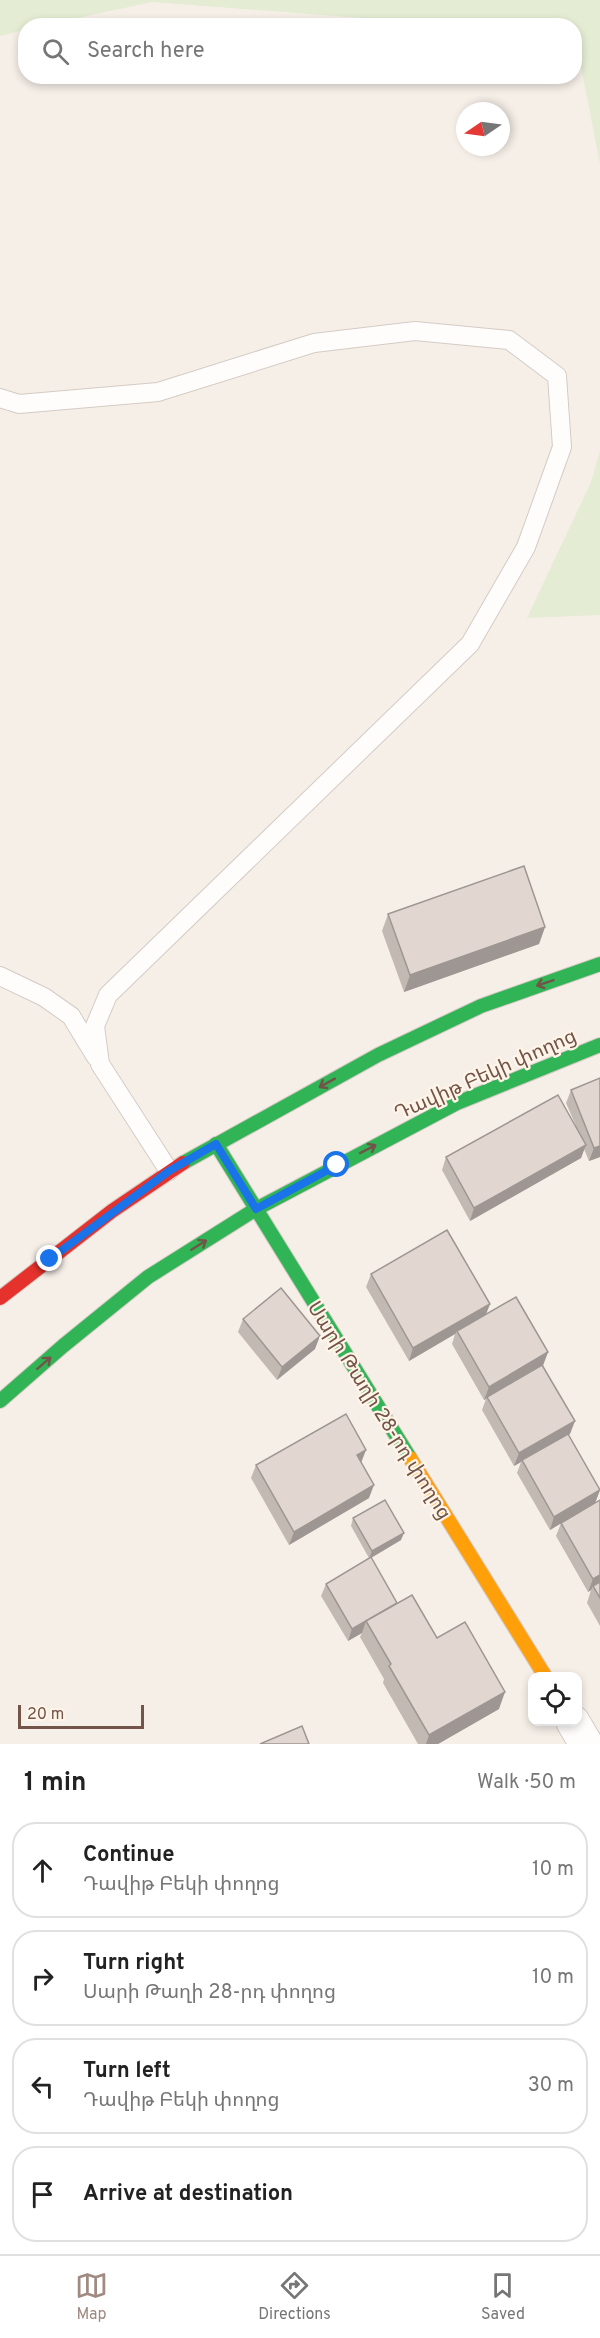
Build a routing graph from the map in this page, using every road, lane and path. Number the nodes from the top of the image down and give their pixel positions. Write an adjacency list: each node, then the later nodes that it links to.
1 (0, 398): 5 (lane)
2 (600, 964): 6 (main road, one-way to 6)
3 (0, 976): 5 (lane)
4 (600, 1045): 8 (main road, Դավիթ Բեկի փողոց, one-way to 4)
5 (100, 1064): 7 (lane)
6 (216, 1144): 7 (main road); 8 (main road, Սարի Թաղի 28-րդ փողոց)
7 (169, 1171): 9 (main road)
8 (256, 1209): 10 (main road, Դավիթ Բեկի փողոց, one-way to 8); 11 (main road, Սարի Թաղի 28-րդ փողոց)
9 (0, 1298)
10 (0, 1401)
11 (542, 1672)
12 (575, 1726): 13 (street)
13 (586, 1744)

